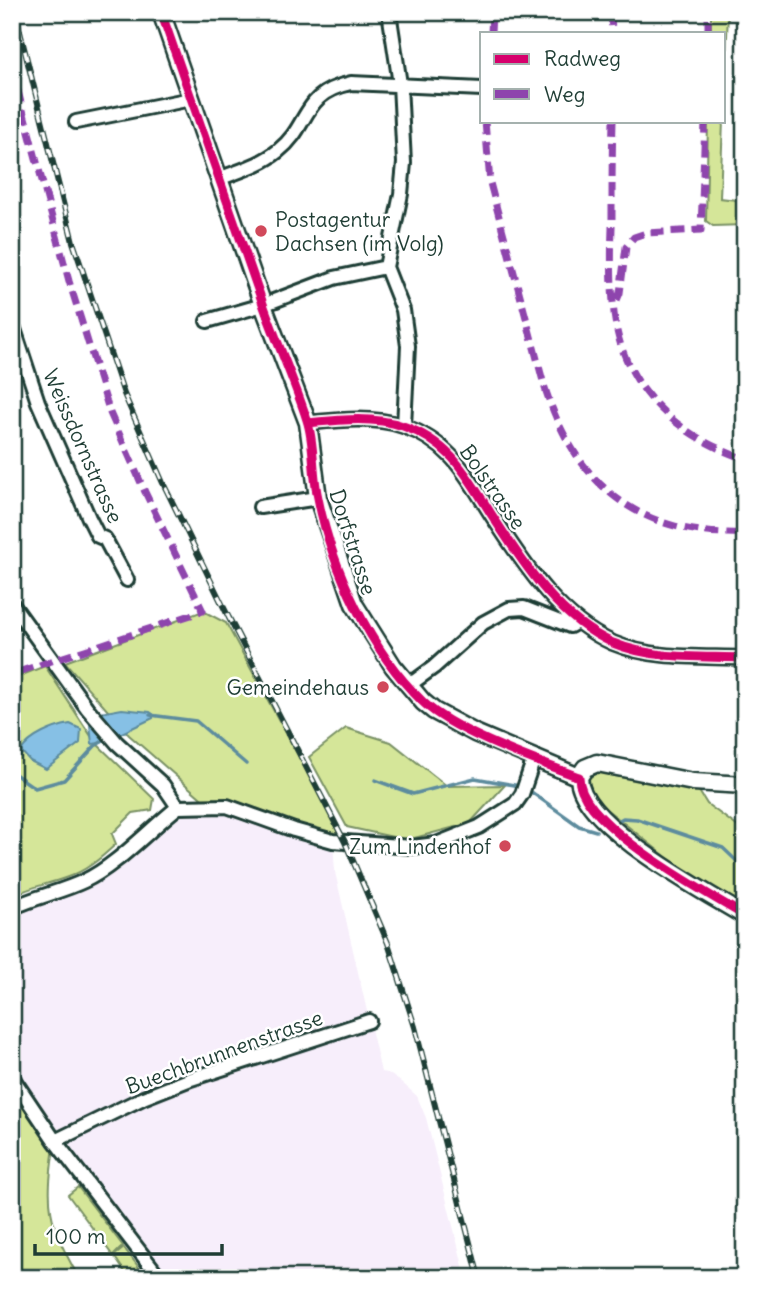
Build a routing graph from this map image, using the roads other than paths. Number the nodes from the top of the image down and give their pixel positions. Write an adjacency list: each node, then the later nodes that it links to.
1 (161, 12): 5 (street, Dorfstrasse)
2 (389, 12): 3 (street)
3 (400, 84): 4 (street); 7 (street); 8 (street)
4 (480, 89)
5 (191, 99): 6 (street); 7 (street, Dorfstrasse)
6 (76, 122)
7 (219, 179): 9 (street, Dorfstrasse)
8 (386, 267): 9 (street); 13 (street)
9 (264, 305): 10 (street); 12 (street, Dorfstrasse)
10 (207, 321)
11 (12, 323): 16 (street, Weissdornstrasse)
12 (308, 423): 13 (street, Bolstrasse); 14 (street, Dorfstrasse)
13 (404, 426): 18 (street, Bolstrasse)
14 (318, 498): 15 (street); 20 (street, Dorfstrasse)
15 (260, 507)
16 (127, 580)
17 (12, 604): 24 (street)
18 (578, 622): 19 (street); 20 (street)
19 (745, 657)
20 (408, 686): 21 (street, Dorfstrasse)
21 (534, 758): 22 (street, Dorfstrasse); 24 (street)
22 (579, 777): 23 (street); 26 (street)
23 (745, 785)
24 (178, 807): 25 (street)
25 (12, 908)
26 (745, 916)
27 (369, 1021): 29 (street, Buechbrunnenstrasse)
28 (12, 1077): 29 (street)
29 (55, 1141): 30 (street)
30 (160, 1278)

